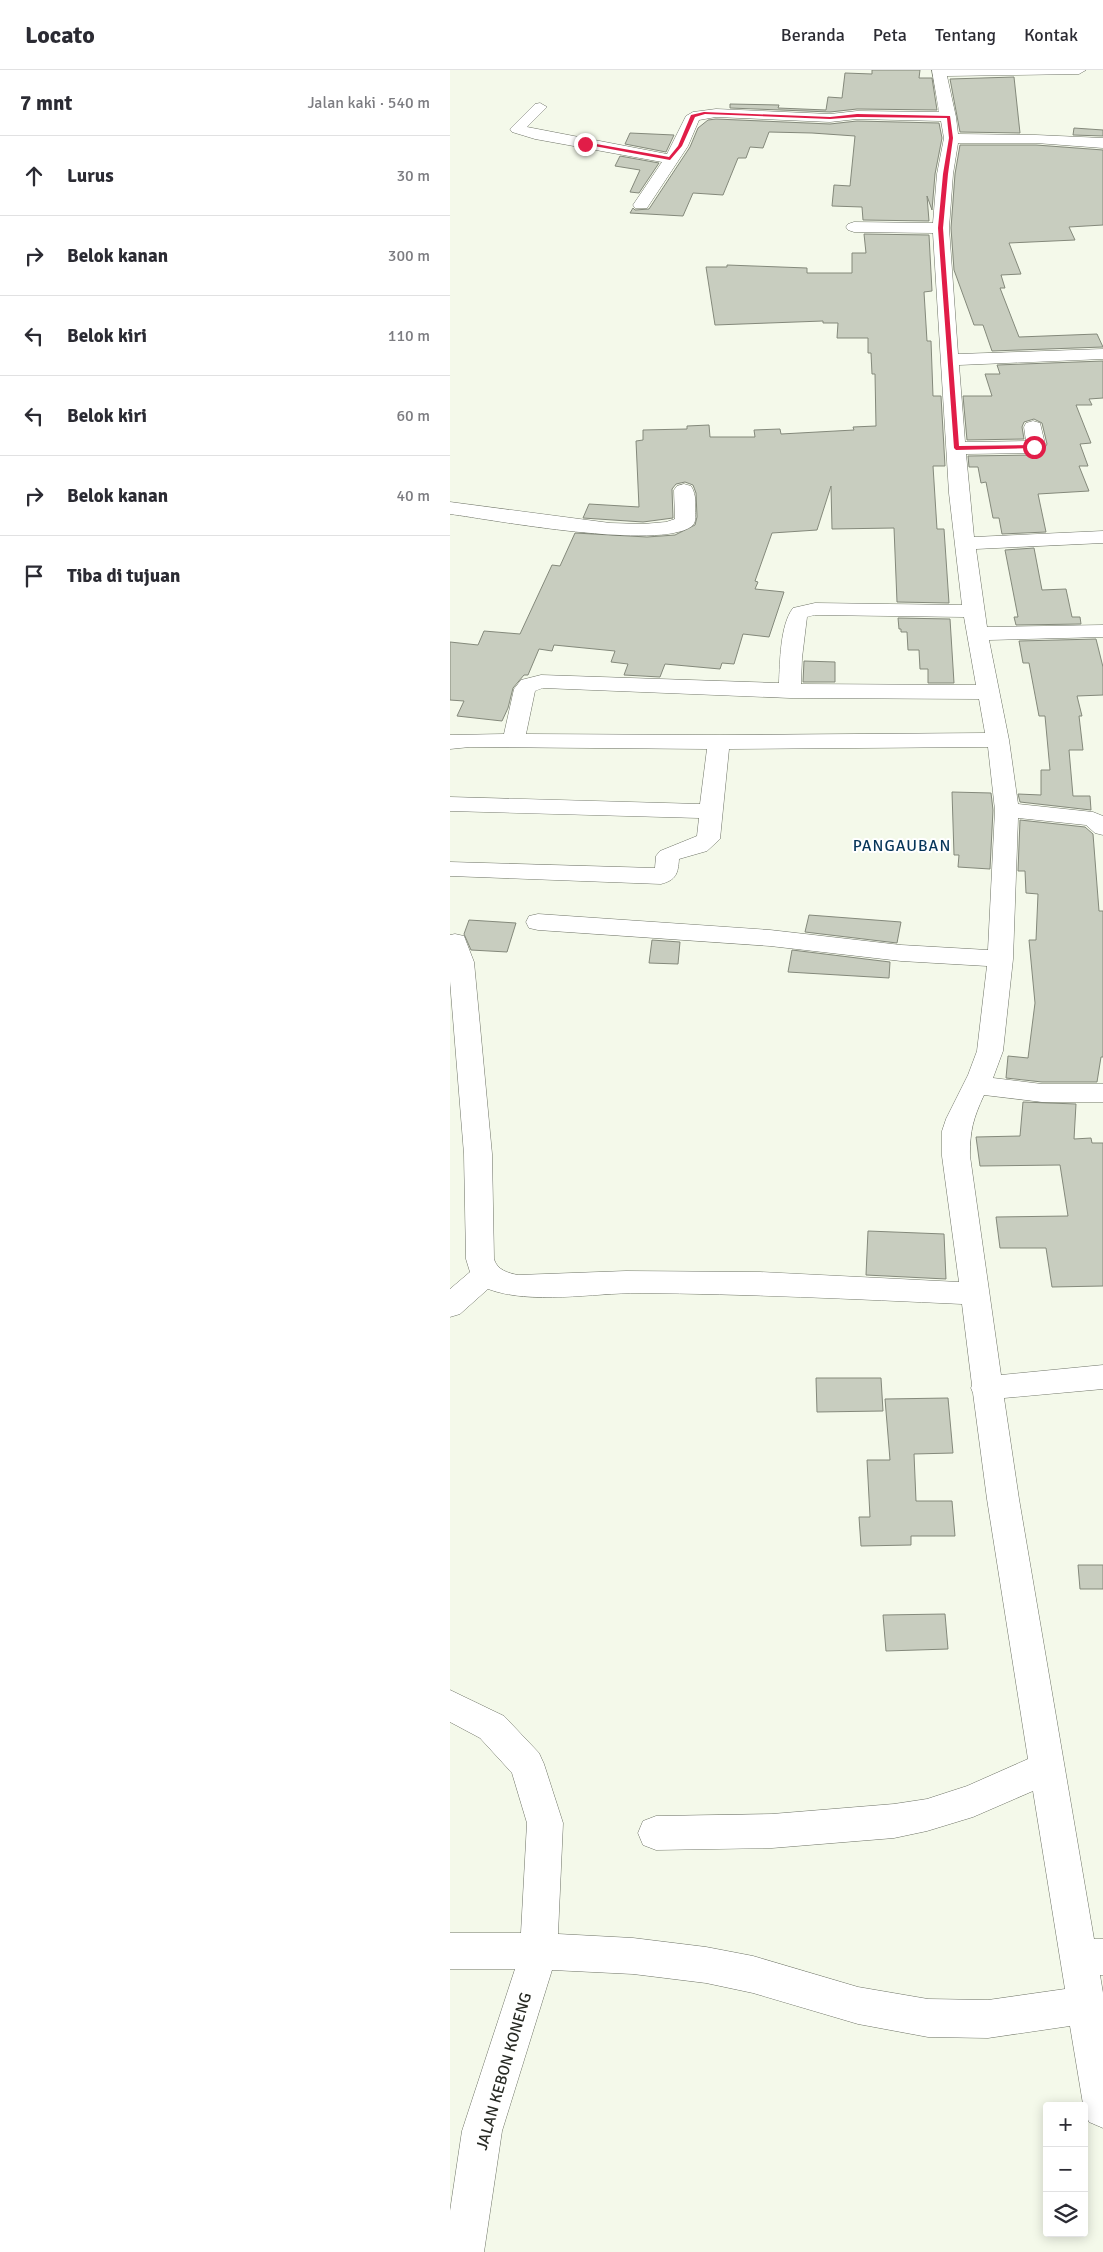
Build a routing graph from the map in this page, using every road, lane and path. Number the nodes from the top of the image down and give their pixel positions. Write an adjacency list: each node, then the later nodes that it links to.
1 (1079, 70): 2 (street)
2 (939, 71): 4 (street)
3 (540, 107): 6 (street)
4 (950, 127): 5 (street); 6 (street); 9 (street)
5 (1103, 143)
6 (670, 159): 7 (street)
7 (641, 205)
8 (854, 227): 9 (street)
9 (941, 228): 11 (street)
10 (1103, 354): 11 (street)
11 (951, 360): 13 (street)
12 (1033, 427): 13 (street)
13 (956, 448): 17 (street)
14 (684, 490): 15 (street)
15 (450, 508)
16 (1103, 537): 17 (street)
17 (967, 543): 18 (street)
18 (976, 623): 19 (street); 20 (street); 21 (street)
19 (1103, 631)
20 (790, 690): 21 (street); 22 (street)
21 (988, 692): 23 (street)
22 (514, 740): 24 (street); 25 (street)
23 (998, 740): 25 (street); 27 (street)
24 (450, 742)
25 (719, 742): 28 (street)
26 (450, 804): 28 (street)
27 (1007, 810): 29 (street); 33 (street)
28 (710, 811): 30 (street)
29 (1103, 828)
30 (450, 870)
31 (538, 922): 33 (street)
32 (455, 942): 36 (street)
33 (1000, 959): 34 (street)
34 (976, 1085): 35 (street); 37 (street)
35 (1103, 1093)
36 (487, 1274): 37 (street); 38 (street)
37 (975, 1294): 40 (street)
38 (450, 1306)
39 (1103, 1377): 40 (street)
40 (986, 1388): 42 (street)
41 (450, 1706): 45 (street, JALAN KEBON KONENG)
42 (1048, 1768): 43 (street); 46 (street)
43 (656, 1833)
44 (450, 1950): 45 (street)
45 (539, 1951): 47 (street); 49 (street, JALAN KEBON KONENG)
46 (1090, 1957): 47 (street)
47 (1086, 2004): 48 (street)
48 (1103, 2108)
49 (461, 2197): 50 (street, JALAN KEBON KONENG)
50 (464, 2252)

